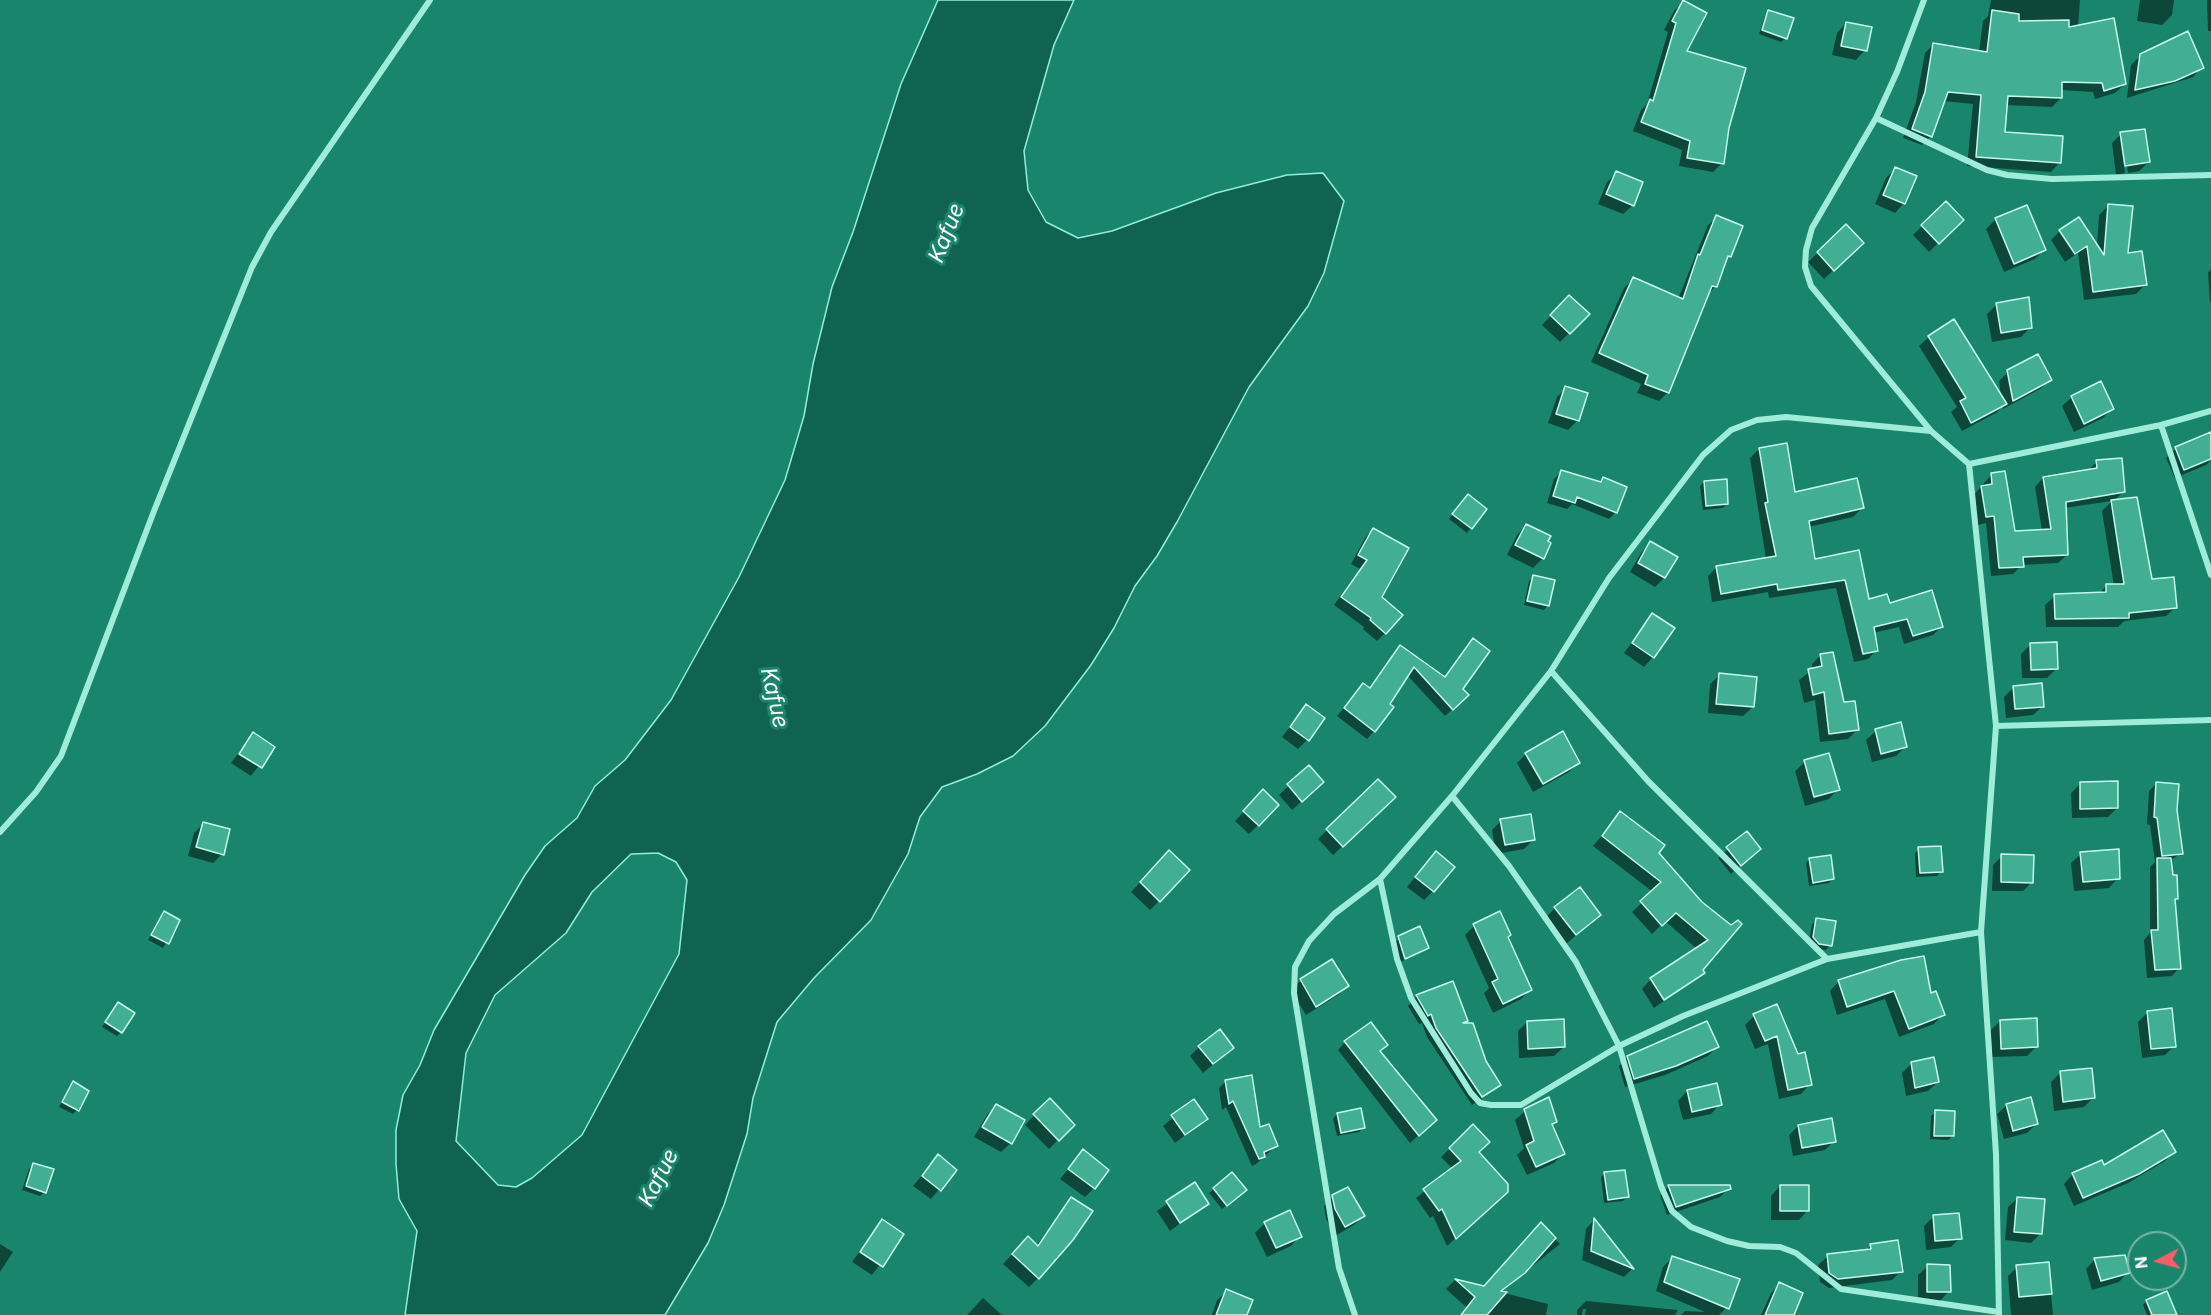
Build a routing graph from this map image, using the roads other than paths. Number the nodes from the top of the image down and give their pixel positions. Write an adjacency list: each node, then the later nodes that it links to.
1 (429, 0): 14 (street)
2 (1924, 0): 3 (street)
3 (1876, 117): 4 (street); 7 (street)
4 (2211, 175)
5 (2211, 411): 6 (street)
6 (2161, 425): 8 (street); 9 (street)
7 (1931, 431): 8 (street); 10 (street)
8 (1969, 464): 12 (street)
9 (2211, 575)
10 (1551, 672): 13 (street); 17 (street)
11 (2211, 720): 12 (street)
12 (1996, 726): 16 (street)
13 (1452, 796): 15 (street); 18 (street)
14 (0, 832)
15 (1380, 879): 18 (street); 20 (street)
16 (1981, 932): 17 (street); 19 (street)
17 (1827, 959): 18 (street)
18 (1618, 1046): 19 (street)
19 (1999, 1313)
20 (1355, 1315)

